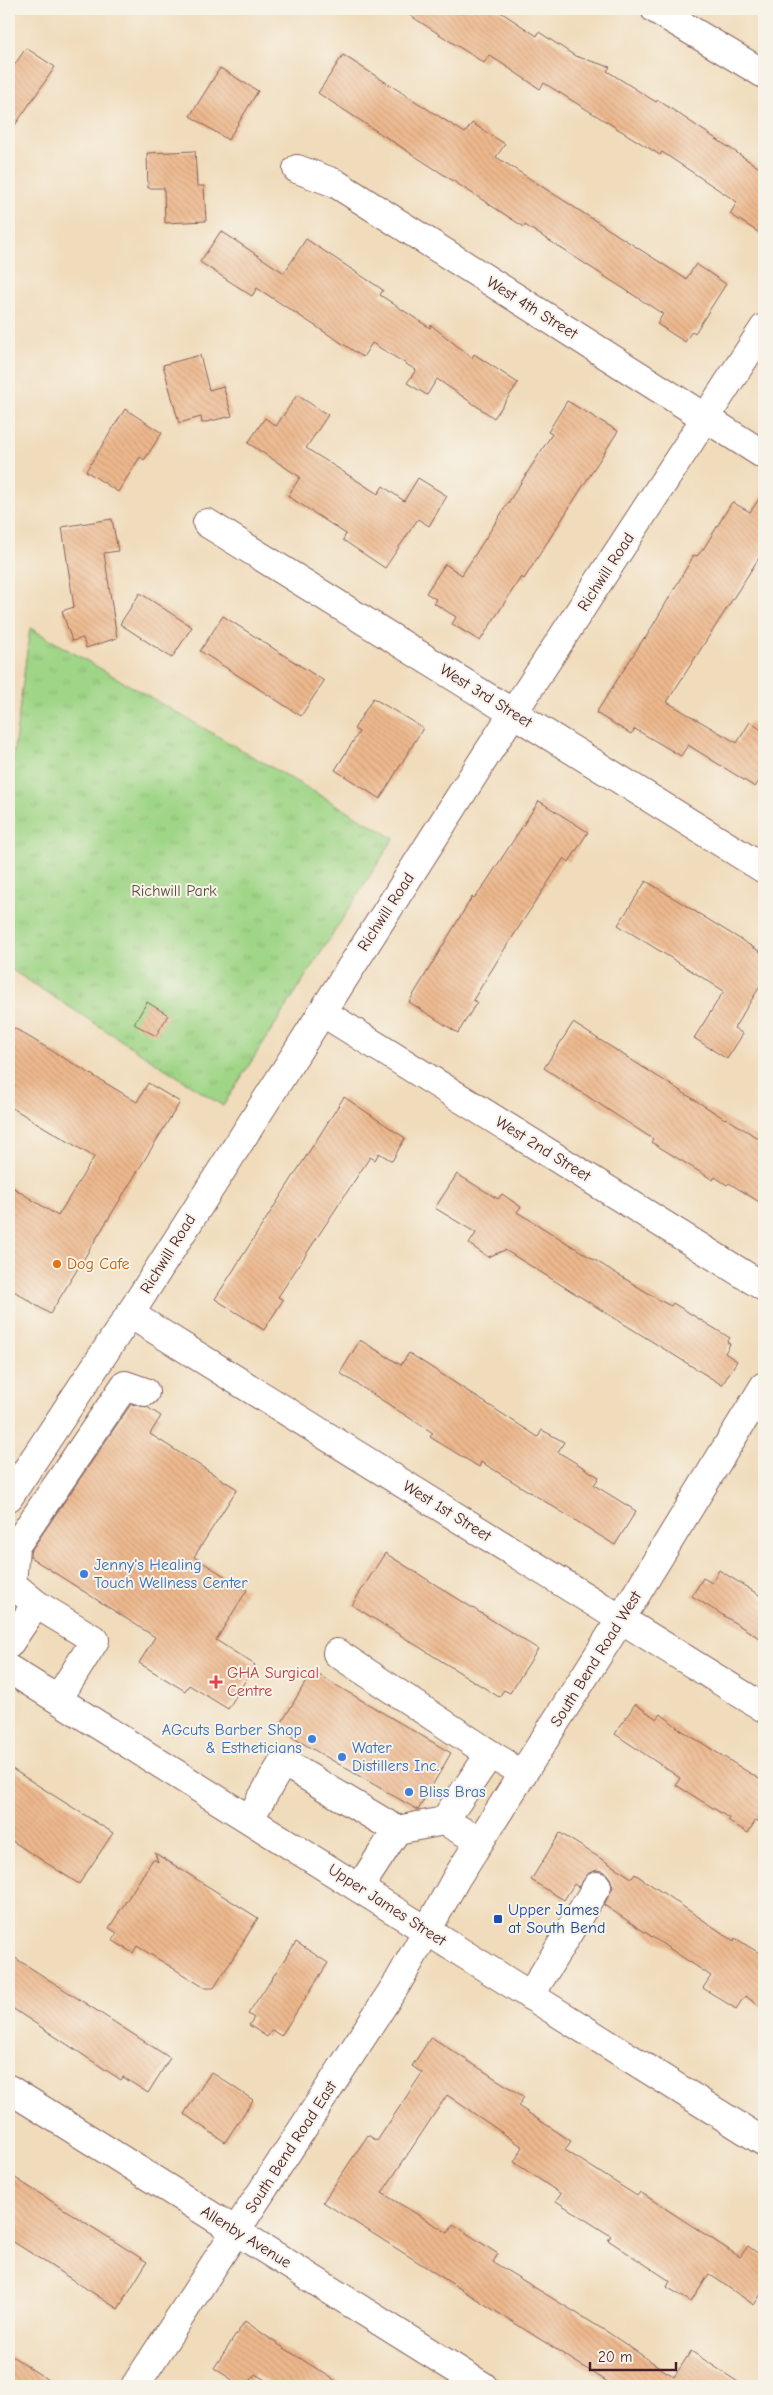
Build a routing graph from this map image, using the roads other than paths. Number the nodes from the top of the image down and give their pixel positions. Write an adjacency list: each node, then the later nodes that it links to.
1 (655, 9): 2 (street)
2 (764, 74)
3 (297, 169): 5 (street, West 4th Street)
4 (764, 328): 5 (street, Richwill Road)
5 (706, 418): 6 (street, West 4th Street); 8 (street, Richwill Road)
6 (764, 454)
7 (207, 523): 8 (street, West 3rd Street)
8 (514, 713): 9 (street, West 3rd Street); 10 (street, Richwill Road)
9 (764, 869)
10 (322, 1012): 11 (street, West 2nd Street); 12 (street, Richwill Road)
11 (764, 1287)
12 (130, 1314): 15 (street, Richwill Road); 17 (street, West 1st Street)
13 (764, 1386): 17 (street, South Bend Road West)
14 (145, 1392): 16 (street)
15 (9, 1497)
16 (36, 1604): 18 (street); 21 (street)
17 (621, 1620): 22 (street, West 1st Street); 24 (street, South Bend Road West)
18 (9, 1644)
19 (337, 1653): 23 (street)
20 (9, 1669): 21 (street, Upper James Street)
21 (58, 1700): 25 (street, Upper James Street)
22 (764, 1708)
23 (490, 1754): 24 (street); 26 (street)
24 (523, 1775): 28 (street, South Bend Road West)
25 (250, 1818): 27 (street); 30 (street, Upper James Street)
26 (444, 1821): 27 (street); 28 (street)
27 (396, 1830): 30 (street)
28 (480, 1842): 31 (street, South Bend Road West)
29 (597, 1886): 32 (street)
30 (360, 1887): 31 (street, Upper James Street)
31 (428, 1931): 32 (street, Upper James Street); 35 (street, South Bend Road East)
32 (530, 1996): 34 (street, Upper James Street)
33 (9, 2089): 35 (street, Allenby Avenue)
34 (764, 2142)
35 (236, 2231): 36 (street, South Bend Road East); 37 (street, Allenby Avenue)
36 (135, 2386)
37 (483, 2386)

